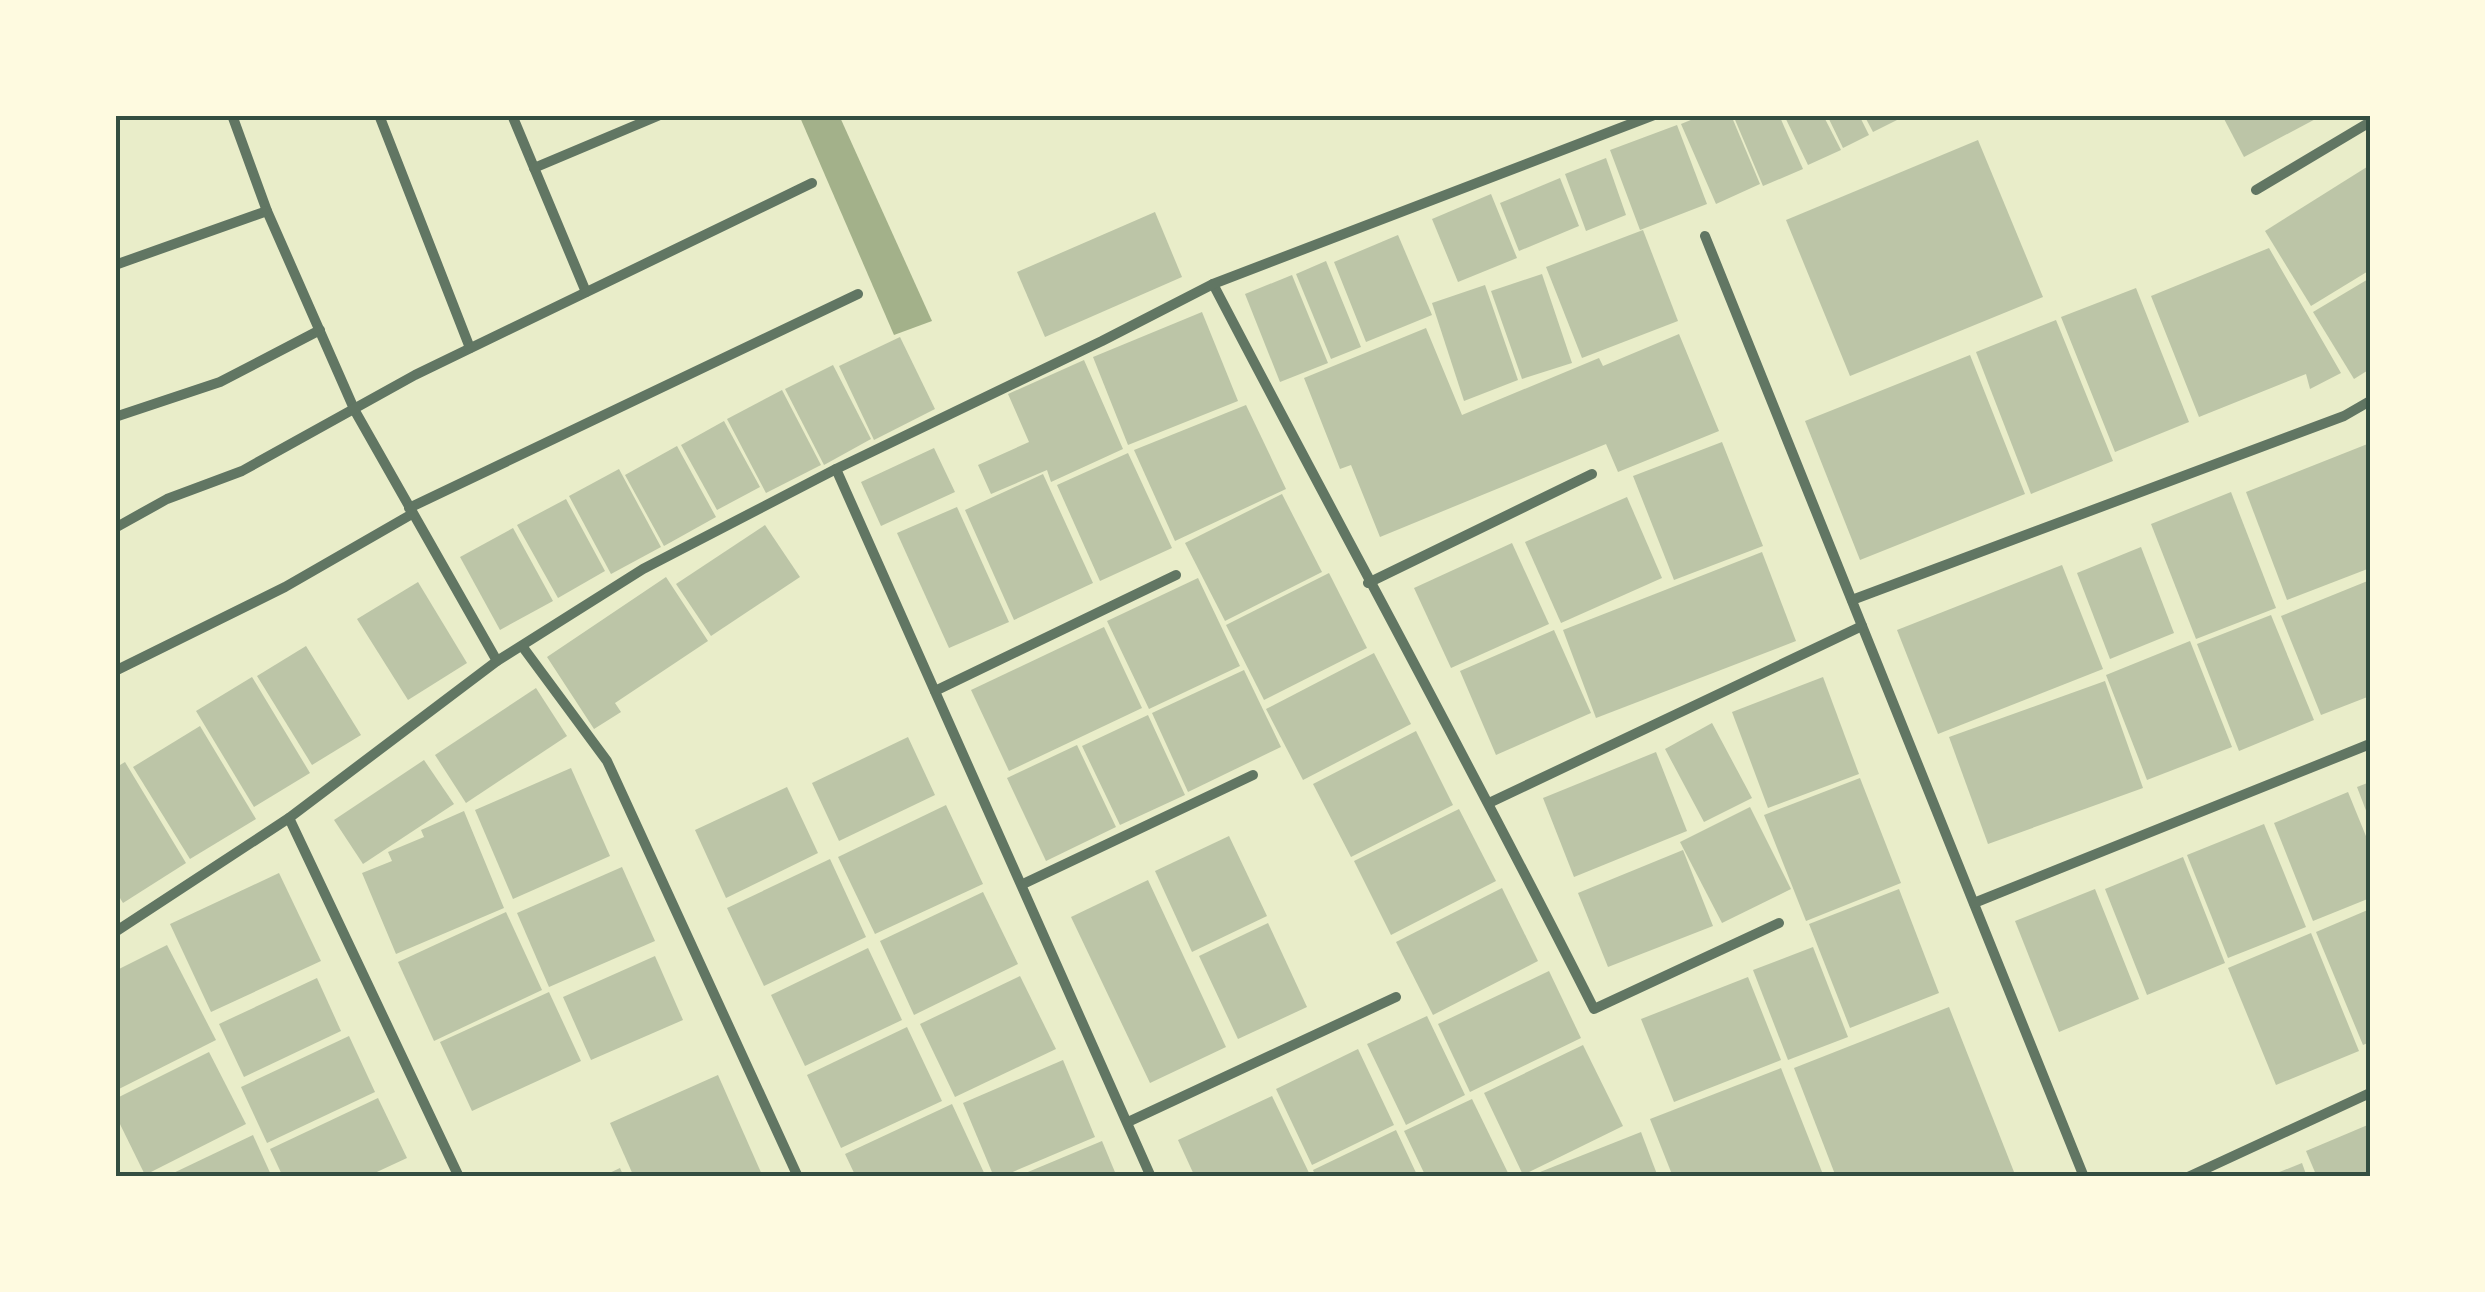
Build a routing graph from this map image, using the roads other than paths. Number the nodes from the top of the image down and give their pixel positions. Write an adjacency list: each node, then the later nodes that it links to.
1 (232, 115): 10 (street)
2 (379, 115): 17 (street)
3 (512, 115): 7 (street)
4 (660, 115): 7 (street)
5 (1654, 115): 13 (street)
6 (2370, 122): 9 (street)
7 (534, 168): 14 (street)
8 (812, 183): 14 (street)
9 (2256, 190)
10 (267, 211): 12 (street); 16 (street)
11 (1705, 236): 27 (street)
12 (115, 265)
13 (1213, 284): 21 (street); 26 (street)
14 (586, 292): 17 (street)
15 (858, 294): 23 (street)
16 (320, 330): 19 (street); 20 (street)
17 (470, 348): 19 (street)
18 (2370, 401): 27 (street)
19 (355, 411): 23 (street); 24 (street)
20 (115, 417)
21 (836, 470): 29 (street); 32 (street)
22 (1592, 474): 26 (street)
23 (411, 512): 30 (street); 31 (street)
24 (115, 528)
25 (1176, 575): 32 (street)
26 (1368, 583): 35 (street)
27 (1852, 600): 28 (street)
28 (1862, 626): 35 (street); 38 (street)
29 (522, 646): 30 (street); 45 (street)
30 (497, 661): 36 (street)
31 (115, 671)
32 (935, 691): 37 (street)
33 (2370, 744): 38 (street)
34 (1253, 775): 37 (street)
35 (1490, 802): 39 (street)
36 (290, 818): 40 (street); 44 (street)
37 (1023, 884): 43 (street)
38 (1974, 903): 47 (street)
39 (1779, 923)
40 (115, 932)
41 (1396, 997): 43 (street)
42 (2370, 1093): 48 (street)
43 (1128, 1122): 46 (street)
44 (458, 1177)
45 (798, 1177)
46 (1151, 1177)
47 (2084, 1177)
48 (2188, 1177)

